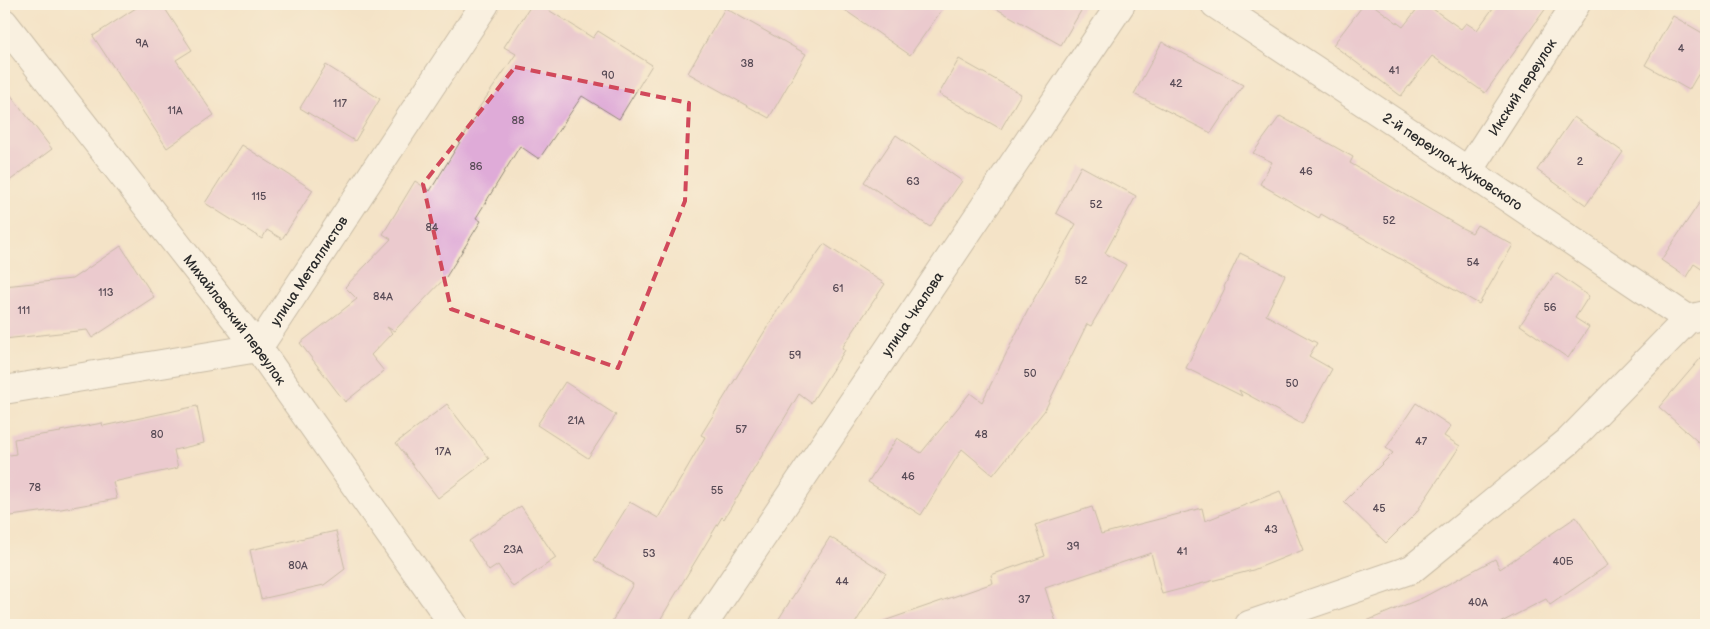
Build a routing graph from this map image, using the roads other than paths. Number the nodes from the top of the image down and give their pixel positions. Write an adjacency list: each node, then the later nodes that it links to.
1 (485, 4): 8 (street, улица Металлистов)
2 (1122, 4): 11 (street, улица Чкалова)
3 (1215, 4): 6 (street, 2-й переулок Жуковского)
4 (1576, 4): 6 (street, Икский переулок)
5 (4, 23): 8 (street, Михайловский переулок)
6 (1468, 171): 7 (street, 2-й переулок Жуковского)
7 (1697, 317): 12 (street)
8 (258, 348): 9 (street); 10 (street, Михайловский переулок)
9 (4, 390)
10 (454, 625)
11 (703, 625)
12 (1250, 625)

